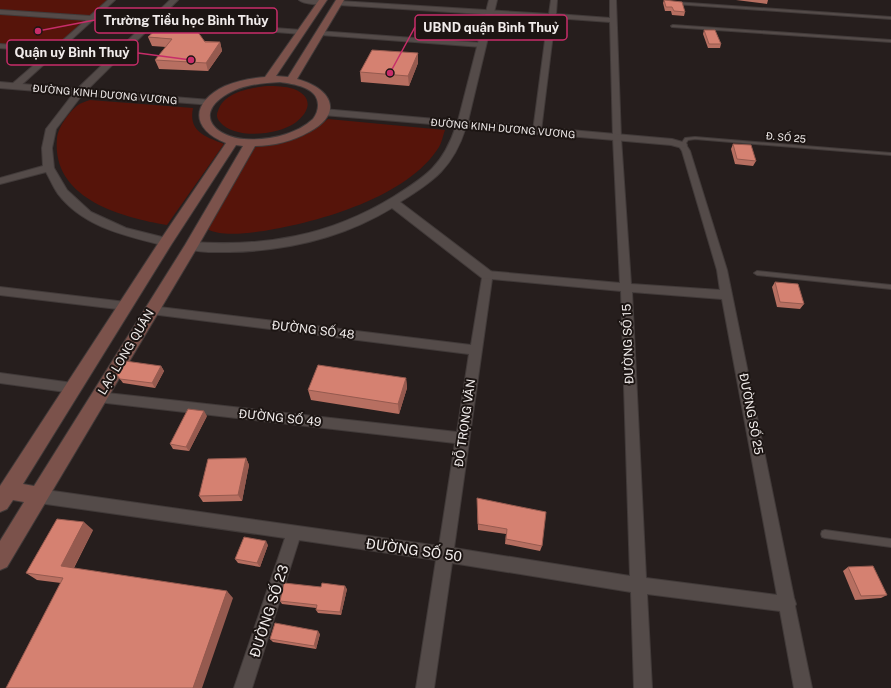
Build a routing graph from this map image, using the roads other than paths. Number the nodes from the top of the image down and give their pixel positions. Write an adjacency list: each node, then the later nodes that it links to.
1 (112, 0): 15 (street)
2 (174, 0): 18 (street)
3 (302, 0): 8 (street)
4 (418, 0): 11 (street)
5 (493, 0): 13 (street)
6 (554, 0): 14 (street)
7 (613, 0): 17 (street, ĐƯỜNG SỐ 15)
8 (322, 1): 9 (main road); 20 (main road)
9 (339, 1): 11 (street); 21 (main road)
10 (672, 3): 16 (lane)
11 (415, 7): 13 (street)
12 (0, 12): 15 (street)
13 (490, 12): 14 (street); 23 (street)
14 (553, 16): 17 (street); 34 (street)
15 (92, 18): 25 (street)
16 (891, 18)
17 (613, 20): 35 (street, ĐƯỜNG SỐ 15)
18 (152, 21): 20 (street); 30 (street)
19 (672, 26): 22 (lane)
20 (300, 32): 21 (main road); 26 (main road)
21 (321, 33): 23 (street); 27 (main road)
22 (891, 41)
23 (482, 45): 33 (street)
24 (0, 46): 25 (street)
25 (56, 50): 29 (street)
26 (268, 80): 27 (main road); 31 (main road)
27 (291, 80): 32 (main road)
28 (0, 85): 29 (street, ĐƯỜNG KINH DƯƠNG VƯƠNG)
29 (16, 86): 30 (street, ĐƯỜNG KINH DƯƠNG VƯƠNG)
30 (79, 92): 31 (street, ĐƯỜNG KINH DƯƠNG VƯƠNG); 40 (street)
31 (210, 103): 36 (main road)
32 (323, 112): 33 (street, ĐƯỜNG KINH DƯƠNG VƯƠNG); 37 (main road)
33 (463, 125): 34 (street, ĐƯỜNG KINH DƯƠNG VƯƠNG); 42 (street)
34 (537, 131): 35 (street, ĐƯỜNG KINH DƯƠNG VƯƠNG)
35 (617, 138): 38 (street, ĐƯỜNG KINH DƯƠNG VƯƠNG); 48 (street, ĐƯỜNG SỐ 15)
36 (233, 141): 37 (main road); 43 (main road, LẠC LONG QUÂN)
37 (251, 143): 44 (main road, LẠC LONG QUÂN)
38 (682, 146): 39 (lane, Đ. SỐ 25); 50 (street, ĐƯỜNG SỐ 25)
39 (891, 154)
40 (49, 168): 41 (street); 43 (street)
41 (0, 181)
42 (393, 203): 44 (street); 46 (street)
43 (166, 242): 44 (main road); 51 (main road, LẠC LONG QUÂN)
44 (190, 246): 52 (main road, LẠC LONG QUÂN)
45 (757, 273): 47 (lane)
46 (487, 275): 48 (street); 53 (street, ĐỖ TRỌNG VĂN)
47 (891, 287)
48 (626, 288): 50 (street); 65 (street, ĐƯỜNG SỐ 15)
49 (0, 292): 51 (street)
50 (727, 295): 66 (street, ĐƯỜNG SỐ 25)
51 (126, 306): 55 (main road, LẠC LONG QUÂN)
52 (151, 310): 53 (street, ĐƯỜNG SỐ 48); 56 (main road, LẠC LONG QUÂN)
53 (476, 350): 57 (street, ĐỖ TRỌNG VĂN)
54 (0, 378): 55 (street)
55 (73, 388): 58 (main road, LẠC LONG QUÂN)
56 (98, 397): 57 (street, ĐƯỜNG SỐ 49); 59 (main road, LẠC LONG QUÂN)
57 (462, 438): 63 (street, ĐỖ TRỌNG VĂN)
58 (3, 494): 59 (main road)
59 (39, 496): 60 (street, ĐƯỜNG SỐ 50); 64 (main road, LẠC LONG QUÂN)
60 (294, 534): 63 (street, ĐƯỜNG SỐ 50); 67 (street, ĐƯỜNG SỐ 23)
61 (825, 534): 62 (lane)
62 (891, 543)
63 (445, 554): 65 (street, ĐƯỜNG SỐ 50); 68 (street, ĐỖ TRỌNG VĂN)
64 (0, 560)
65 (638, 584): 66 (street, ĐƯỜNG SỐ 50); 69 (street, ĐƯỜNG SỐ 15)
66 (788, 604): 70 (street, ĐƯỜNG SỐ 25)
67 (243, 688)
68 (425, 688)
69 (643, 688)
70 (803, 688)

